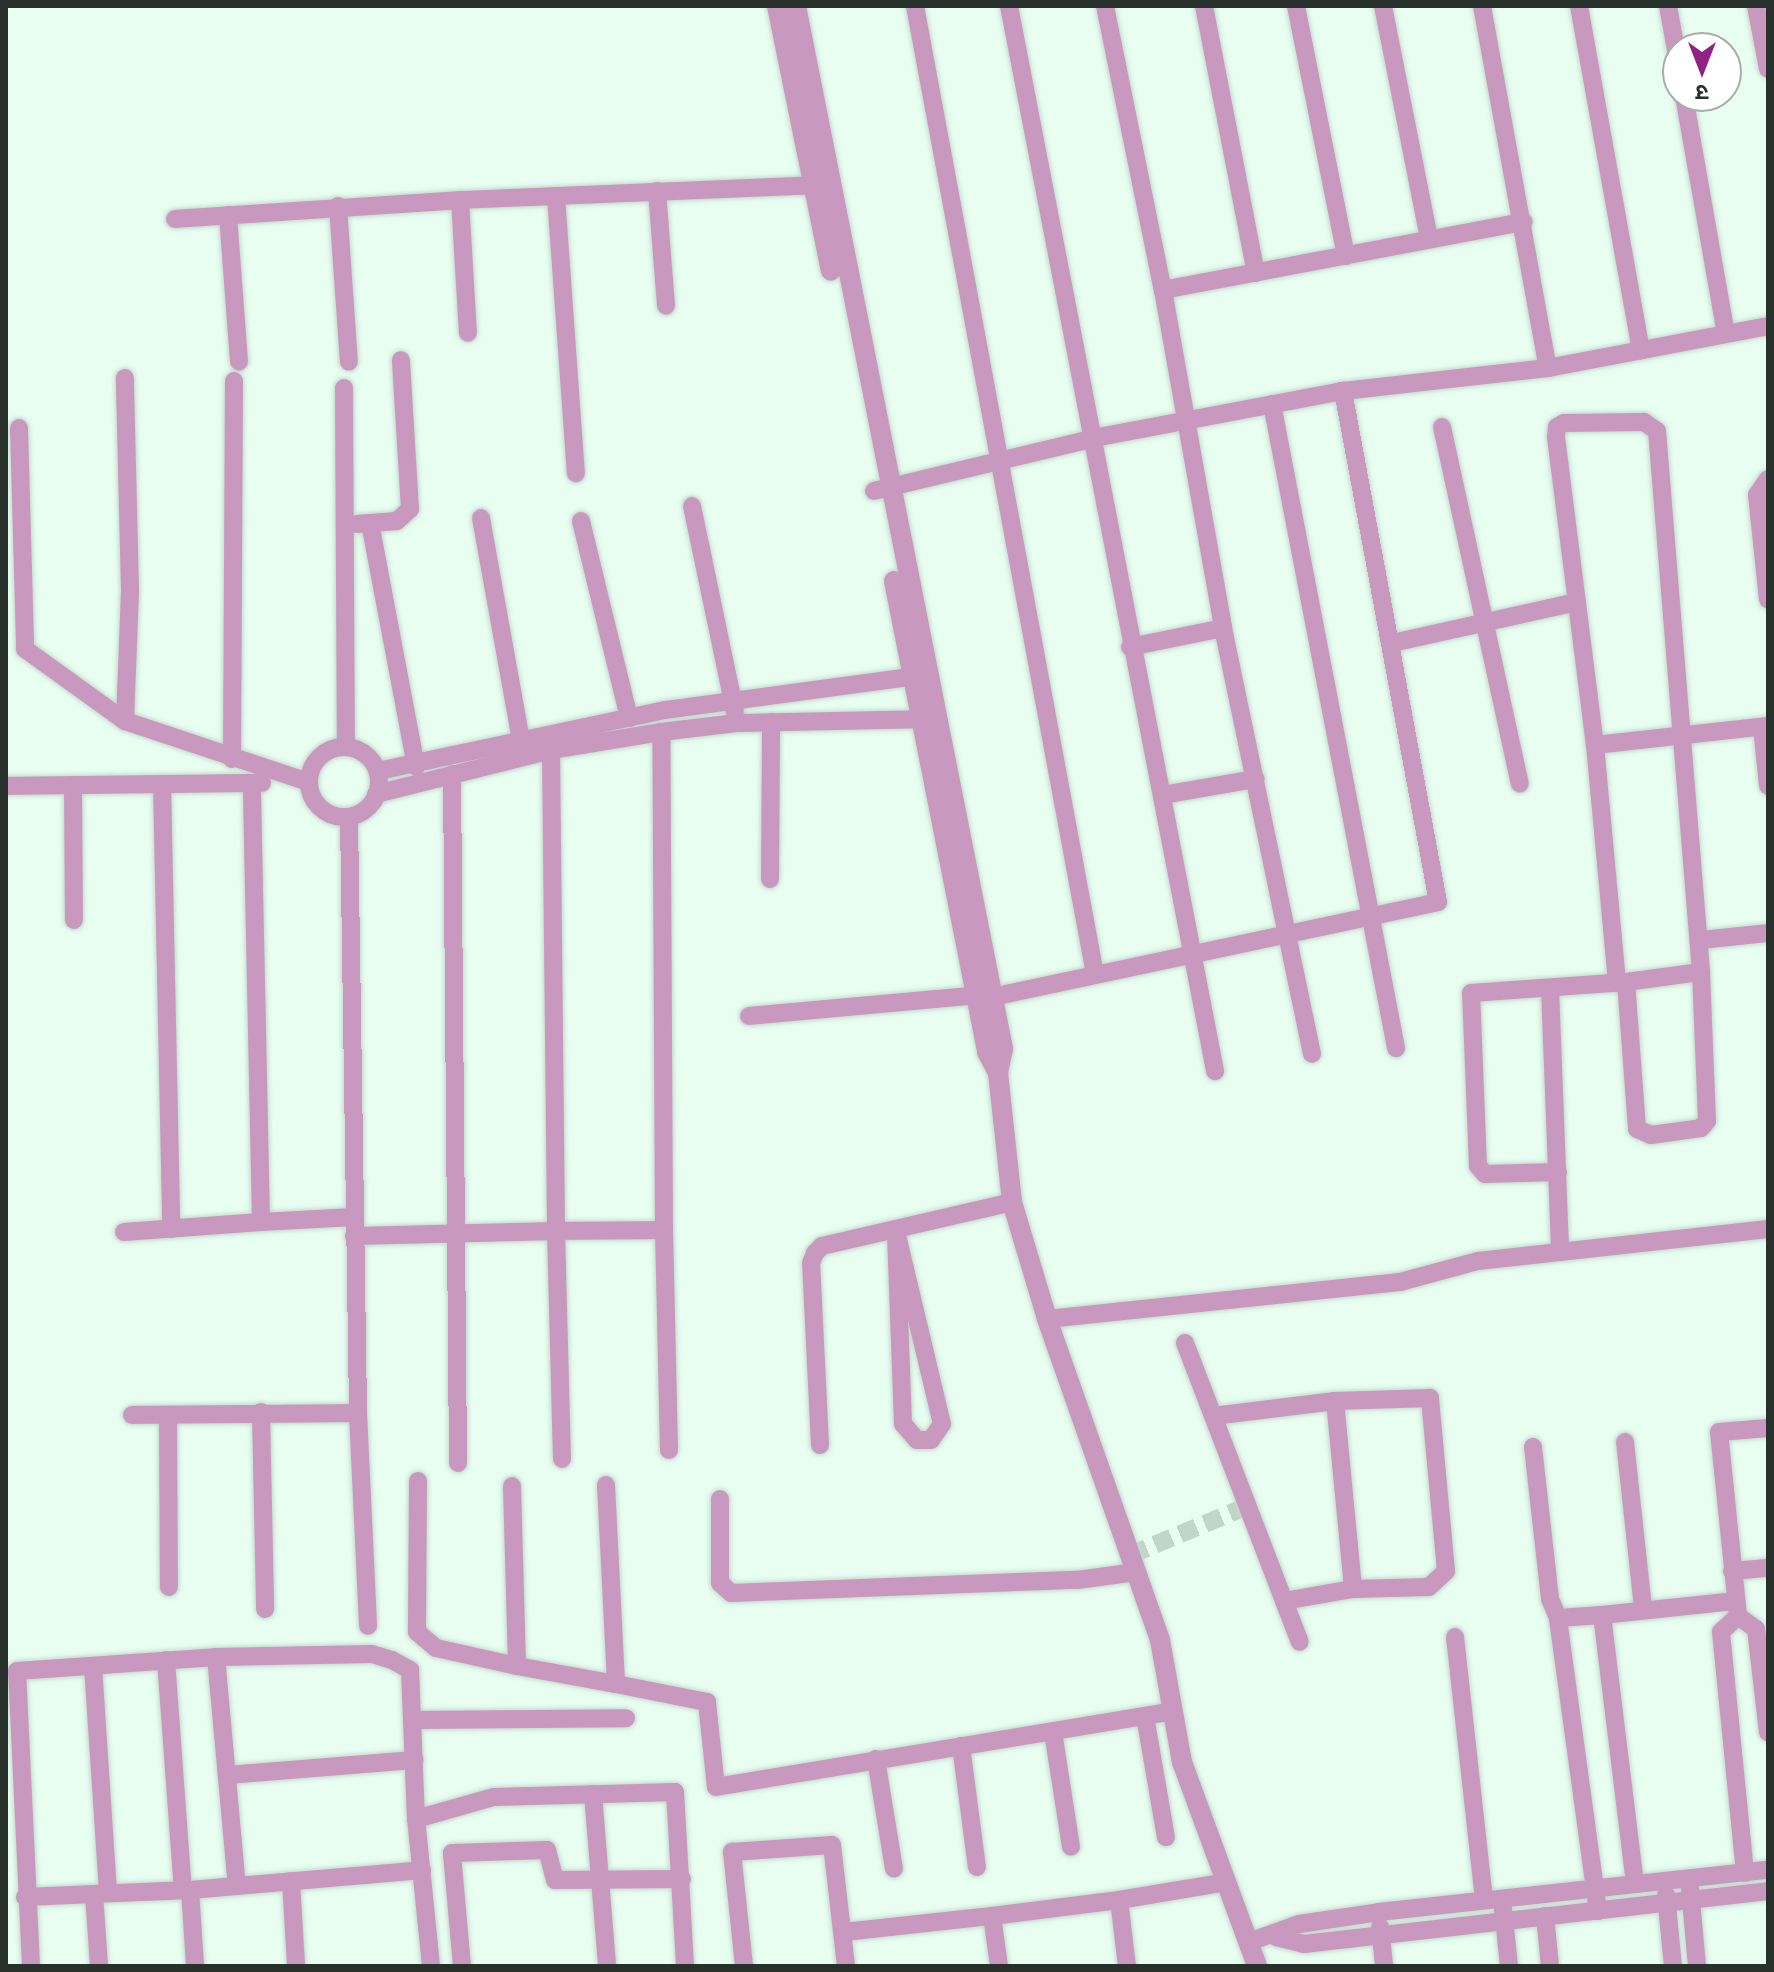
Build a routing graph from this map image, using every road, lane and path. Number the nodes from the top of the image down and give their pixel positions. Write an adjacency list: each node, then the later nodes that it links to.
1 (777, 6): 16 (street)
2 (796, 6): 49 (street)
3 (915, 6): 46 (street)
4 (1009, 6): 45 (street)
5 (1105, 6): 27 (street)
6 (1204, 6): 26 (street)
7 (1296, 6): 25 (street)
8 (1383, 6): 24 (street)
9 (1482, 6): 23 (street)
10 (1579, 6): 32 (street)
11 (1668, 6): 13 (street)
12 (1756, 6): 14 (street)
13 (1673, 32)
14 (1768, 69)
15 (1687, 112): 31 (street)
16 (812, 185): 17 (street); 49 (street)
17 (657, 191): 18 (street); 28 (street)
18 (556, 196): 19 (street); 47 (street)
19 (460, 200): 20 (street); 30 (street)
20 (338, 206): 21 (street); 35 (street)
21 (228, 215): 22 (street); 34 (street)
22 (175, 219)
23 (1524, 222): 24 (street); 36 (street)
24 (1429, 238): 25 (street)
25 (1346, 256): 26 (street)
26 (1256, 273): 27 (street)
27 (1163, 290): 42 (street)
28 (666, 306)
29 (1768, 326): 31 (street)
30 (468, 333)
31 (1726, 333): 32 (street)
32 (1641, 350): 36 (street)
33 (401, 360): 53 (street)
34 (239, 362)
35 (349, 362)
36 (1548, 368): 40 (street)
37 (125, 378): 67 (street)
38 (234, 381): 77 (street)
39 (344, 388): 54 (street)
40 (1343, 391): 41 (street); 60 (street)
41 (1272, 404): 42 (street); 93 (street)
42 (1188, 420): 45 (street); 58 (street)
43 (1442, 427): 57 (street)
44 (19, 428): 62 (street)
45 (1094, 438): 46 (street); 61 (street)
46 (999, 459): 49 (street); 100 (street)
47 (576, 473)
48 (1768, 479): 55 (street)
49 (881, 490): 63 (street)
50 (692, 506): 64 (street)
51 (481, 518): 73 (street)
52 (581, 521): 65 (street)
53 (370, 523): 54 (street); 78 (street)
54 (346, 524): 74 (street)
55 (1768, 599)
56 (1577, 602): 57 (street); 72 (street); 75 (street)
57 (1485, 622): 60 (street); 85 (street)
58 (1223, 628): 61 (street); 81 (street)
59 (6, 638): 62 (street)
60 (1392, 643): 93 (street)
61 (1130, 647): 90 (street)
62 (25, 649): 67 (street)
63 (919, 676): 64 (street); 66 (street)
64 (733, 700): 65 (street); 69 (street)
65 (629, 718): 73 (street)
66 (929, 719): 68 (street); 103 (street)
67 (125, 721): 77 (street)
68 (771, 722): 69 (street); 92 (street)
69 (736, 723): 71 (street)
70 (1765, 727): 72 (street); 88 (street)
71 (661, 732): 76 (street); 114 (street)
72 (1683, 736): 75 (street); 97 (street)
73 (521, 741): 78 (street)
74 (346, 745): 79 (street); 82 (street)
75 (1595, 745): 101 (street)
76 (551, 750): 80 (street); 115 (street)
77 (232, 759): 82 (street)
78 (416, 767): 79 (street)
79 (378, 771): 89 (street)
80 (452, 774): 89 (street); 118 (street)
81 (1256, 779): 90 (street); 96 (street)
82 (308, 782): 83 (street); 91 (street)
83 (252, 783): 84 (street); 110 (street)
84 (162, 784): 86 (street); 112 (street)
85 (1520, 784)
86 (73, 785): 87 (street); 94 (street)
87 (6, 786)
88 (1768, 786)
89 (376, 794): 91 (street)
90 (1162, 795): 98 (street)
91 (349, 817): 111 (street)
92 (770, 879)
93 (1369, 916): 96 (street); 105 (street)
94 (74, 920)
95 (1768, 933): 97 (street)
96 (1287, 934): 98 (street); 106 (street)
97 (1700, 940): 99 (street)
98 (1192, 955): 100 (street); 107 (street)
99 (1701, 972): 101 (street); 101 (street)
100 (1095, 974): 103 (street)
101 (1621, 982): 102 (street)
102 (1550, 988): 108 (street); 108 (street)
103 (985, 996): 104 (street); 109 (street)
104 (749, 1016)
105 (1396, 1048)
106 (1312, 1054)
107 (1215, 1071)
108 (1558, 1172): 119 (street)
109 (1012, 1202): 116 (street); 120 (street)
110 (261, 1222): 111 (street); 112 (street)
111 (354, 1226): 118 (street); 124 (street)
112 (171, 1229): 117 (street)
113 (1768, 1229): 119 (street)
114 (664, 1230): 115 (street); 132 (street)
115 (556, 1231): 118 (street); 133 (street)
116 (896, 1231): 116 (street); 130 (street)
117 (124, 1232)
118 (455, 1232): 134 (street)
119 (1560, 1251): 120 (street)
120 (1047, 1319): 141 (street)
121 (1185, 1343): 127 (street)
122 (1335, 1401): 127 (street); 143 (street); 143 (street)
123 (261, 1412): 124 (street); 126 (street); 145 (street)
124 (358, 1413): 150 (street)
125 (132, 1415): 126 (street)
126 (168, 1415): 142 (street)
127 (1213, 1416): 144 (street)
128 (1768, 1428): 140 (street)
129 (1625, 1442): 146 (street)
130 (820, 1445)
131 (1533, 1447): 149 (street)
132 (669, 1450)
133 (562, 1459)
134 (458, 1463)
135 (418, 1481): 156 (street)
136 (606, 1485): 157 (street)
137 (512, 1486): 156 (street)
138 (720, 1499): 141 (street)
139 (1768, 1568): 140 (street)
140 (1732, 1571): 147 (street)
141 (1136, 1572): 158 (street)
142 (169, 1587)
143 (1353, 1589): 144 (street)
144 (1284, 1601): 152 (street)
145 (265, 1609)
146 (1643, 1609): 147 (street); 148 (street)
147 (1737, 1609): 163 (street); 177 (street)
148 (1602, 1615): 149 (street); 184 (street)
149 (1558, 1618): 186 (street)
150 (368, 1626)
151 (1455, 1637): 191 (street)
152 (1300, 1642)
153 (216, 1657): 154 (street); 161 (street); 167 (street)
154 (166, 1660): 155 (street); 187 (street)
155 (93, 1666): 189 (street); 190 (street)
156 (517, 1666): 157 (street)
157 (616, 1684): 165 (street)
158 (1171, 1712): 159 (street); 183 (street)
159 (1145, 1716): 162 (street); 170 (street)
160 (626, 1718): 161 (street)
161 (412, 1720): 166 (street)
162 (1053, 1732): 164 (street); 171 (street)
163 (1768, 1732)
164 (961, 1746): 165 (street); 174 (street)
165 (876, 1759): 175 (street)
166 (414, 1760): 167 (street); 169 (street)
167 (227, 1775): 185 (street)
168 (593, 1794): 169 (street); 178 (street); 180 (street)
169 (416, 1819): 173 (street)
170 (1166, 1837)
171 (1071, 1847)
172 (452, 1853): 173 (street); 178 (street); 209 (street)
173 (421, 1865): 182 (street); 208 (street)
174 (977, 1867)
175 (894, 1869)
176 (1768, 1870): 177 (street)
177 (1745, 1873): 179 (street)
178 (601, 1877): 180 (street); 210 (street)
179 (1689, 1878): 181 (street); 193 (street)
180 (682, 1879): 211 (street)
181 (1665, 1880): 184 (street); 194 (street)
182 (291, 1881): 185 (street); 207 (street)
183 (1227, 1882): 192 (street); 203 (street)
184 (1635, 1884): 186 (street)
185 (237, 1886): 187 (street)
186 (1595, 1888): 191 (street); 195 (street)
187 (186, 1890): 189 (street); 206 (street)
188 (1768, 1891): 193 (street)
189 (101, 1894): 190 (street); 205 (street)
190 (25, 1897): 204 (street)
191 (1493, 1897): 196 (street); 199 (street)
192 (1119, 1900): 197 (street); 215 (street)
193 (1691, 1900): 194 (street); 221 (street)
194 (1666, 1904): 195 (street); 220 (street)
195 (1598, 1911): 198 (street)
196 (1379, 1912): 201 (street); 202 (street)
197 (992, 1916): 200 (street); 214 (street)
198 (1545, 1916): 199 (street); 219 (street)
199 (1504, 1920): 201 (street); 218 (street)
200 (844, 1932): 212 (street); 213 (street)
201 (1381, 1936): 202 (street); 217 (street)
202 (1276, 1937): 203 (street)
203 (1249, 1942): 216 (street)
204 (31, 1966)
205 (99, 1966)
206 (195, 1966)
207 (296, 1966)
208 (431, 1966)
209 (462, 1966)
210 (607, 1966)
211 (685, 1966)
212 (744, 1966)
213 (846, 1966)
214 (999, 1966)
215 (1127, 1966)
216 (1257, 1966)
217 (1384, 1966)
218 (1509, 1966)
219 (1550, 1966)
220 (1673, 1966)
221 (1697, 1966)

